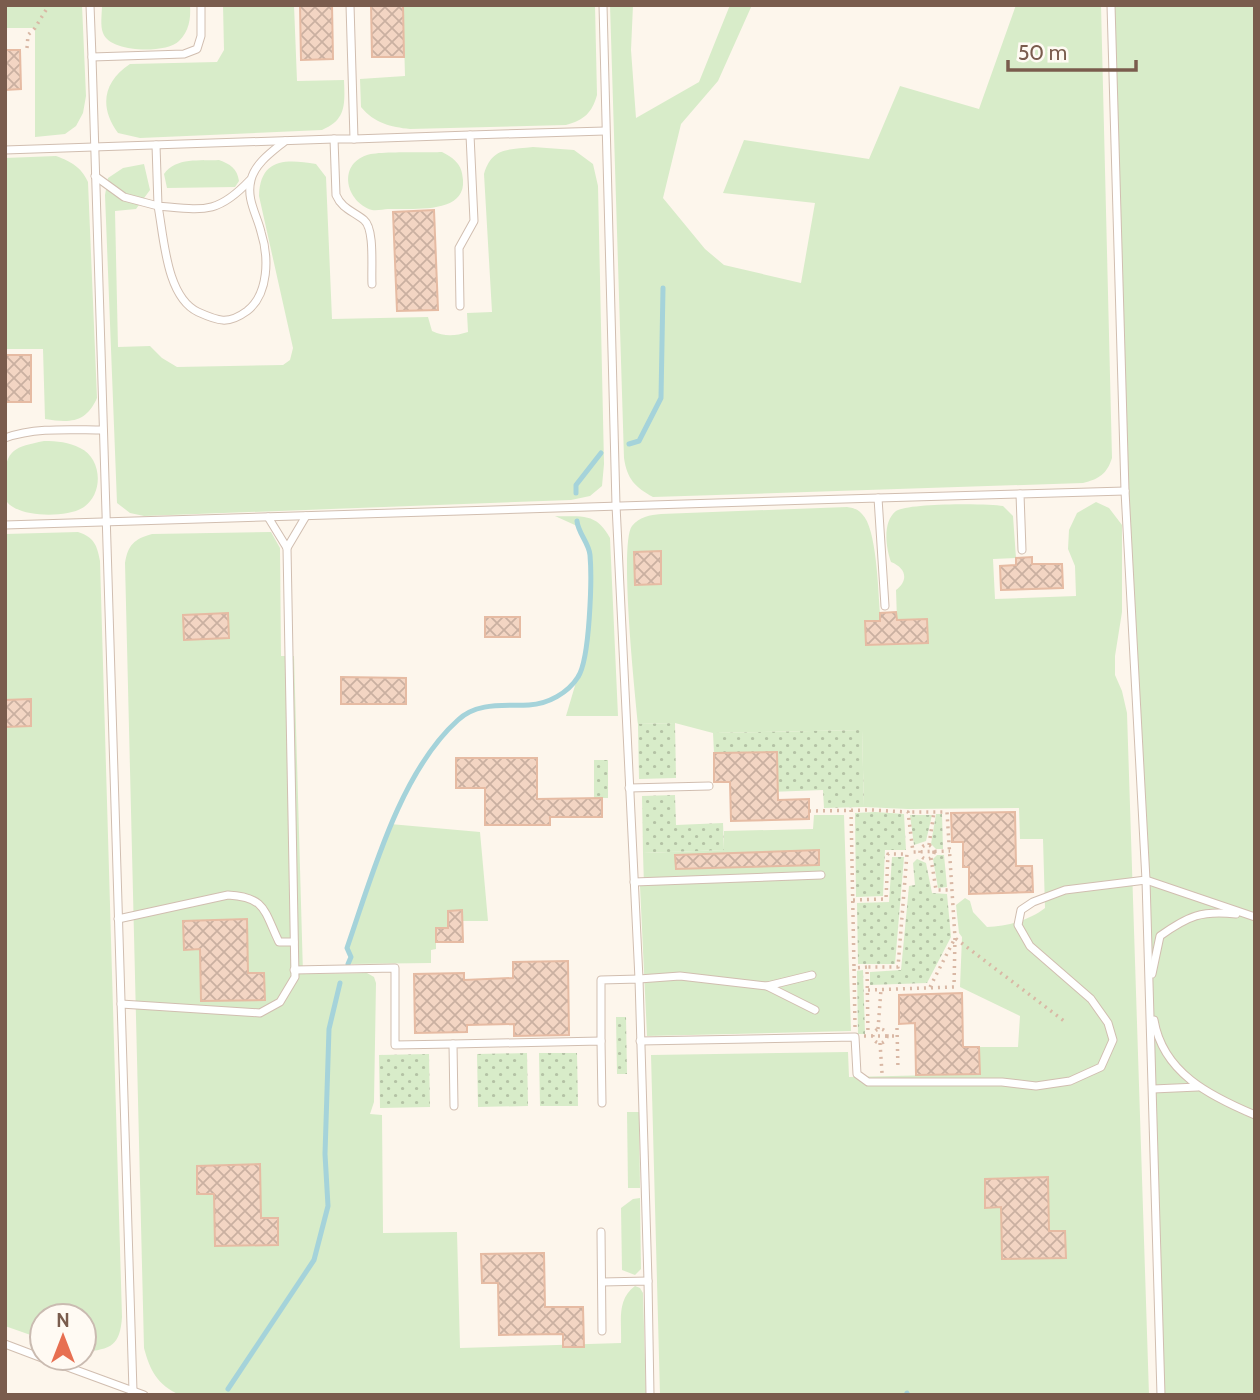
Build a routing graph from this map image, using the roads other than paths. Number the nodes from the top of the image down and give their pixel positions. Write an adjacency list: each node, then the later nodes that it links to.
1 (90, 5): 6 (lane)
2 (201, 5): 6 (lane)
3 (350, 5): 10 (lane)
4 (603, 5): 7 (lane)
5 (1111, 5): 22 (lane)
6 (92, 57): 13 (lane)
7 (605, 131): 8 (lane); 25 (lane)
8 (470, 135): 10 (lane); 19 (lane)
9 (334, 139): 10 (lane); 11 (lane); 18 (lane)
10 (354, 139)
11 (285, 141): 12 (lane); 16 (lane)
12 (156, 145): 13 (lane); 17 (lane)
13 (94, 146): 14 (lane); 15 (lane)
14 (5, 150)
15 (95, 176): 17 (lane); 20 (lane)
16 (251, 180): 17 (lane); 17 (lane)
17 (159, 206)
18 (372, 284)
19 (460, 306)
20 (103, 430): 21 (lane); 28 (lane)
21 (5, 438)
22 (1125, 491): 23 (lane); 36 (lane)
23 (1020, 494): 24 (lane); 31 (lane)
24 (878, 498): 25 (lane); 32 (lane)
25 (616, 505): 26 (lane); 34 (lane)
26 (306, 516): 27 (lane); 30 (lane)
27 (268, 517): 28 (lane); 30 (lane)
28 (106, 523): 29 (lane); 39 (lane)
29 (5, 525)
30 (287, 548): 40 (lane)
31 (1022, 550)
32 (885, 606)
33 (709, 786): 34 (lane)
34 (629, 788): 37 (lane)
35 (821, 875): 37 (lane)
36 (1146, 880): 38 (lane); 45 (lane); 49 (lane)
37 (634, 882): 43 (lane)
38 (1251, 916): 45 (lane)
39 (118, 919): 40 (lane); 46 (lane)
40 (294, 942): 41 (lane)
41 (294, 970): 46 (lane); 50 (lane)
42 (812, 975): 44 (lane)
43 (639, 979): 44 (lane); 48 (lane); 49 (lane)
44 (767, 986): 47 (lane)
45 (1150, 997): 51 (lane); 52 (lane)
46 (121, 1004): 63 (lane)
47 (815, 1010)
48 (601, 1041): 50 (lane); 53 (lane)
49 (640, 1041): 57 (lane)
50 (453, 1044): 54 (lane)
51 (1198, 1087): 52 (lane); 55 (lane)
52 (1153, 1089): 66 (lane)
53 (602, 1103)
54 (454, 1106)
55 (1255, 1115)
56 (601, 1233): 58 (lane)
57 (648, 1281): 58 (lane); 65 (lane)
58 (601, 1282): 59 (lane)
59 (602, 1331)
60 (5, 1344): 61 (lane)
61 (28, 1352)
62 (81, 1372): 63 (lane)
63 (133, 1391): 64 (lane)
64 (144, 1395)
65 (650, 1395)
66 (1161, 1395)

